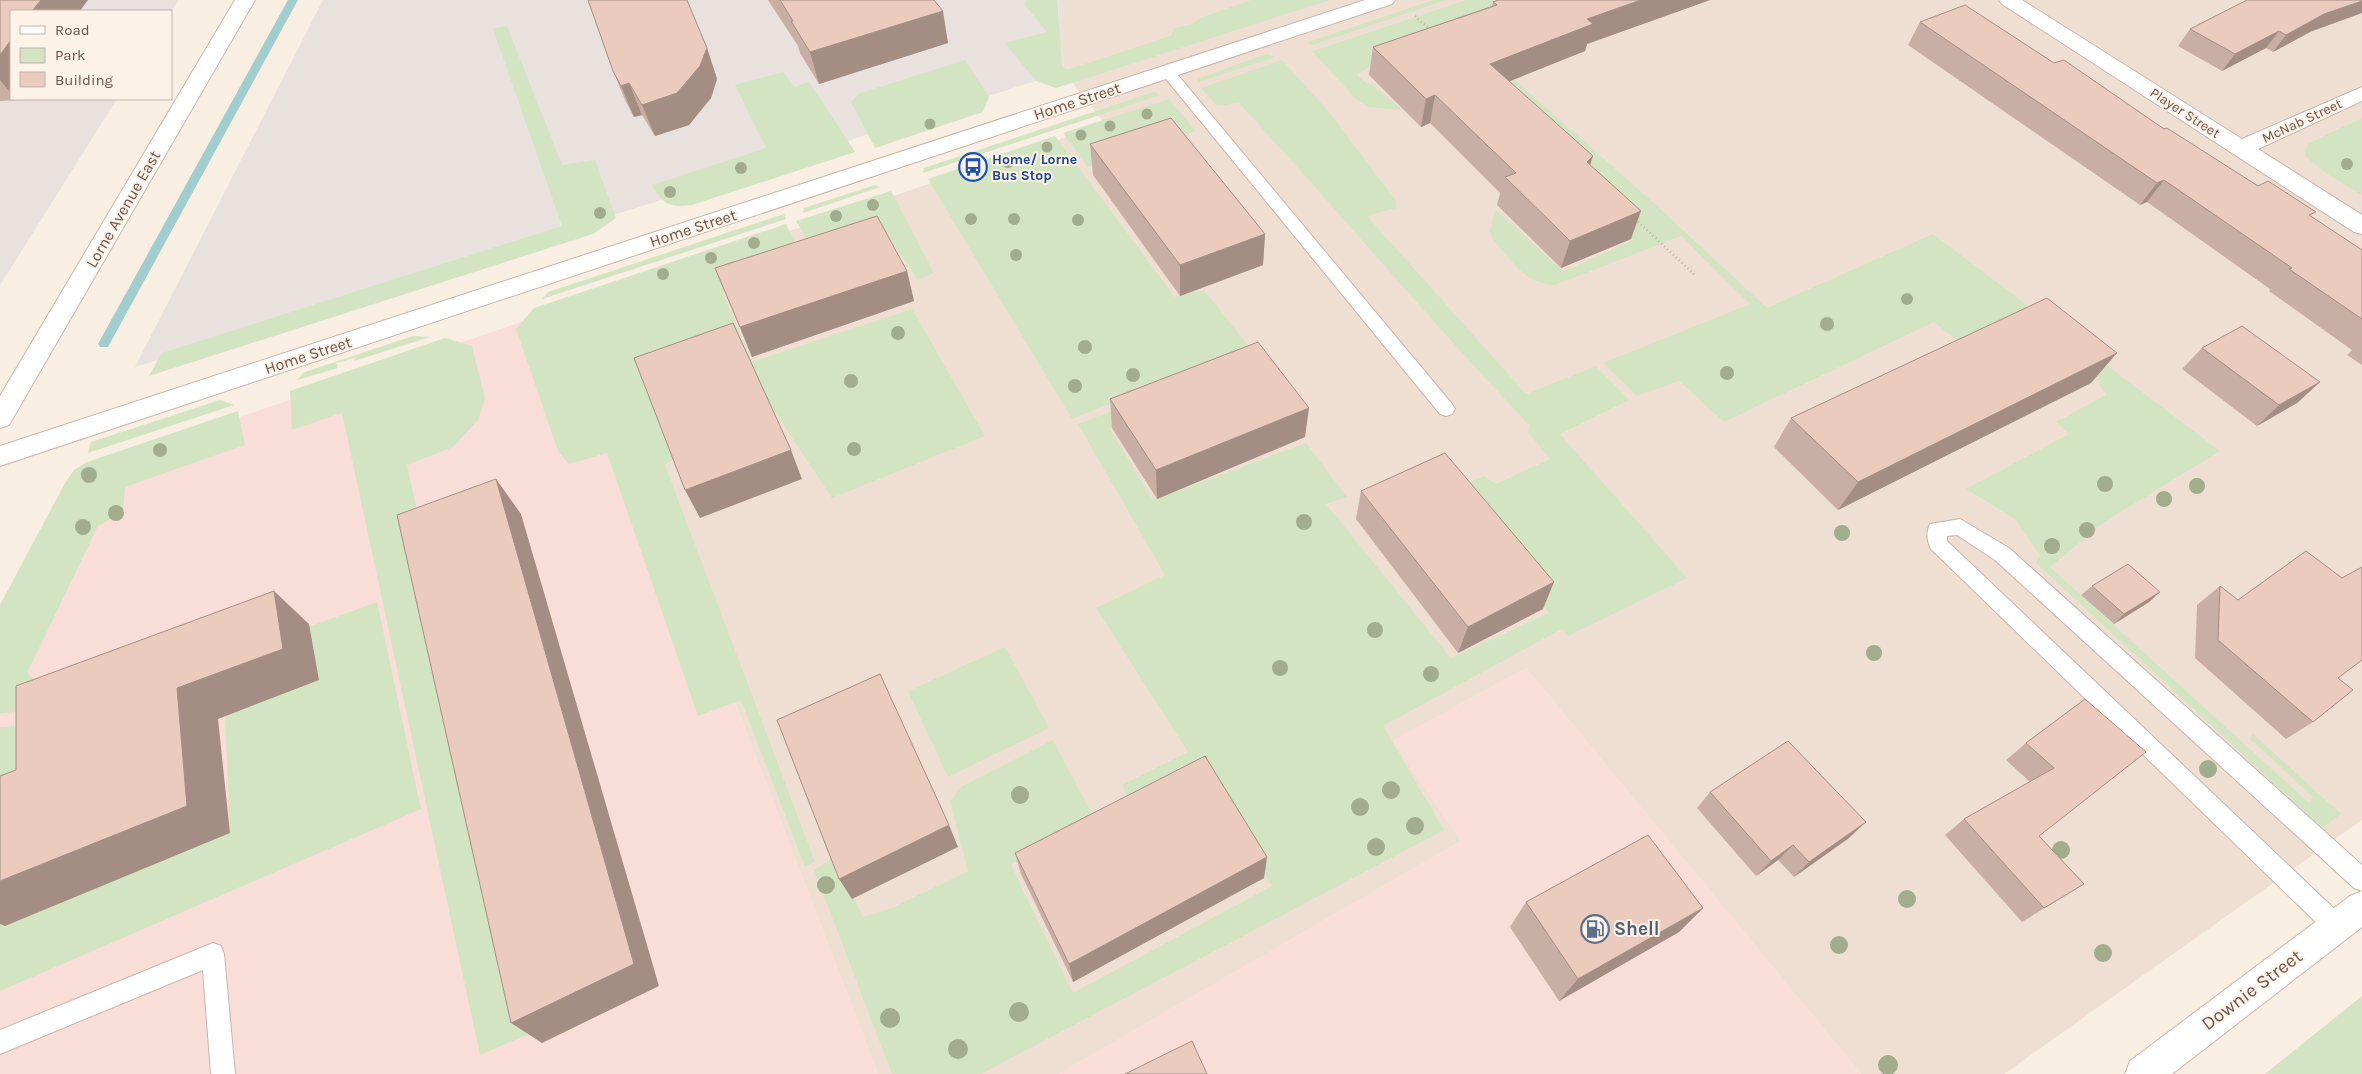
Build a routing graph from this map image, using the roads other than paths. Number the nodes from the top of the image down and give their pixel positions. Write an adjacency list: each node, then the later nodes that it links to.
1 (245, 0): 9 (street, Lorne Avenue East)
2 (1386, 0): 4 (street, Home Street)
3 (2009, 0): 6 (street, Player Street)
4 (1167, 71): 8 (lane); 10 (street, Home Street)
5 (2362, 93): 6 (street, McNab Street)
6 (2242, 148): 7 (street, Player Street)
7 (2362, 226)
8 (1446, 409)
9 (0, 418)
10 (0, 456)
11 (2362, 880): 12 (lane)
12 (2349, 917): 15 (street, Downie Street)
13 (0, 1042): 14 (lane)
14 (223, 1074)
15 (2143, 1074)

